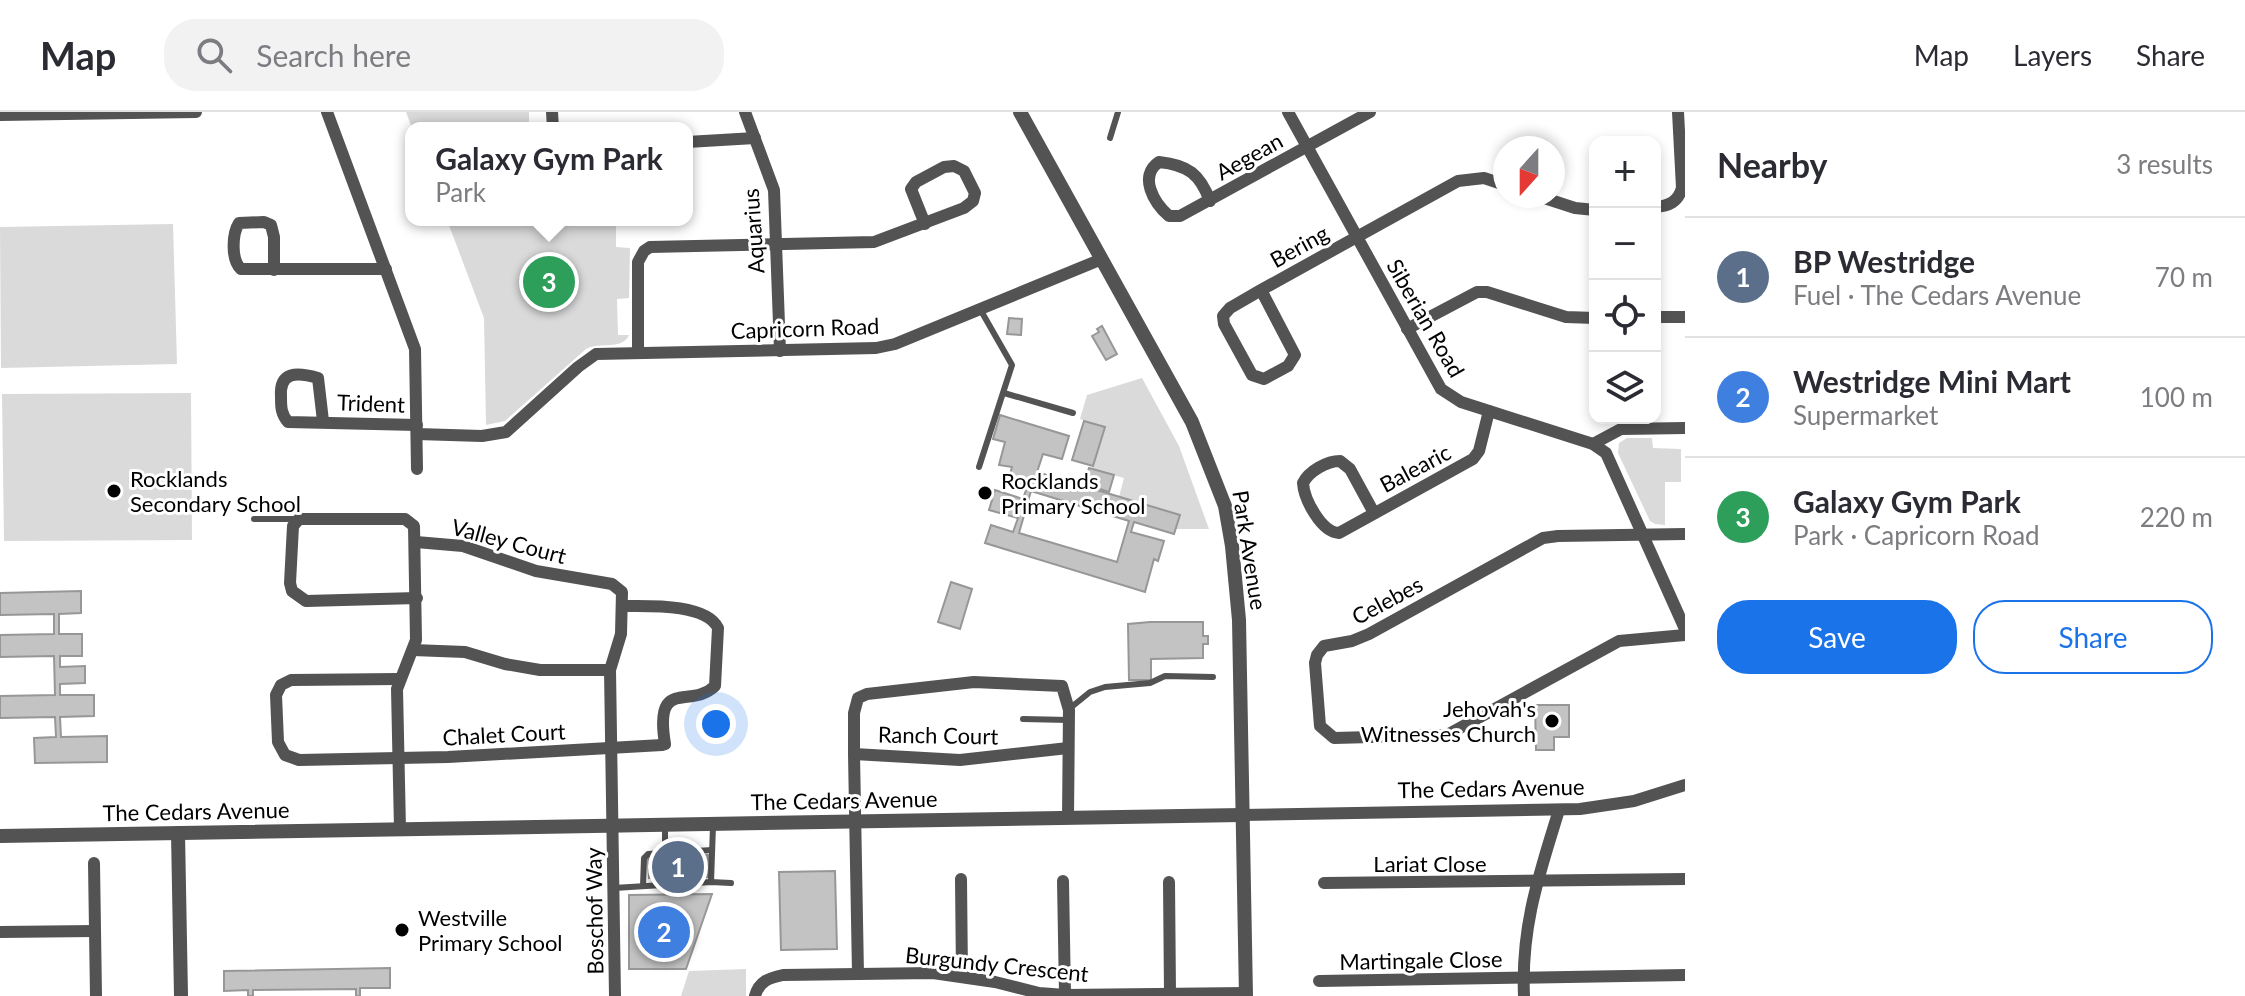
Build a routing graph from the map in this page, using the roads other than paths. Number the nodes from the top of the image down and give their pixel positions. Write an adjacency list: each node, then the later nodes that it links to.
1 (196, 112): 9 (street)
2 (327, 112): 24 (street)
3 (745, 112): 11 (street, Aquarius)
4 (1020, 112): 23 (street, Park Avenue)
5 (1118, 112): 12 (lane)
6 (1288, 112): 14 (street, Siberian Road)
7 (1370, 112): 14 (street, Aegean)
8 (1678, 112): 18 (street)
9 (67, 113): 10 (street)
10 (0, 115)
11 (755, 138): 13 (street); 22 (street, Aquarius)
12 (1110, 138)
13 (693, 142)
14 (1307, 147): 16 (street, Aegean); 21 (street, Siberian Road)
15 (1493, 181): 21 (street, Bering)
16 (1210, 201): 16 (street, Aegean)
17 (1565, 205): 19 (street)
18 (1661, 206)
19 (1589, 209)
20 (925, 224): 20 (street); 22 (street)
21 (1357, 237): 26 (street, Bering); 31 (street, Siberian Road)
22 (776, 244): 32 (street); 33 (street, Aquarius)
23 (1102, 259): 27 (street, Capricorn Road); 64 (street, Park Avenue)
24 (386, 269): 25 (street); 39 (street)
25 (274, 270): 25 (street)
26 (1261, 290): 26 (street, Bering)
27 (980, 309): 33 (street, Capricorn Road); 34 (lane)
28 (1661, 317): 29 (street)
29 (1685, 317)
30 (1589, 318): 31 (street)
31 (1407, 329): 35 (street, Siberian Road)
32 (638, 351): 33 (street, Capricorn Road); 39 (street, Capricorn Road)
33 (780, 351)
34 (1004, 393): 36 (lane); 41 (lane)
35 (1489, 411): 40 (street, Siberian Road); 43 (street, Balearic)
36 (1073, 413)
37 (323, 421): 37 (street, Trident); 39 (street, Trident)
38 (1685, 428): 40 (street)
39 (417, 429): 42 (street)
40 (1593, 444): 47 (street)
41 (979, 467)
42 (417, 469)
43 (1374, 513): 43 (street, Balearic)
44 (254, 519): 45 (lane)
45 (299, 519): 48 (street); 49 (street)
46 (1685, 534): 47 (street, Celebes)
47 (1644, 536): 51 (street); 51 (street, Celebes)
48 (416, 542): 49 (street); 50 (street, Valley Court)
49 (417, 598): 52 (street)
50 (623, 606): 53 (street, Boschof Way); 58 (street, Chalet Court)
51 (1685, 632)
52 (413, 650): 53 (street); 55 (street)
53 (610, 670): 58 (street, Boschof Way)
54 (1213, 677): 56 (lane)
55 (399, 679): 61 (street); 61 (street, Chalet Court)
56 (1069, 715): 57 (lane); 59 (street); 60 (street)
57 (1023, 719)
58 (611, 747): 61 (street, Chalet Court); 69 (street, Boschof Way)
59 (1068, 748): 60 (street, Ranch Court); 65 (street)
60 (854, 754): 66 (street)
61 (398, 758): 70 (street)
62 (1685, 785): 63 (street, The Cedars Avenue)
63 (1559, 810): 64 (street, The Cedars Avenue); 81 (street)
64 (1242, 815): 65 (street, The Cedars Avenue); 95 (street, Park Avenue)
65 (1068, 818): 66 (street, The Cedars Avenue)
66 (855, 822): 67 (street, The Cedars Avenue); 88 (street)
67 (713, 824): 68 (street, The Cedars Avenue); 73 (lane)
68 (665, 825): 69 (street, The Cedars Avenue); 74 (lane)
69 (612, 826): 70 (street, The Cedars Avenue); 85 (street, Boschof Way)
70 (400, 829): 71 (street, The Cedars Avenue)
71 (178, 833): 72 (street, The Cedars Avenue); 97 (street)
72 (0, 836)
73 (712, 850): 74 (lane); 79 (lane)
74 (665, 853): 84 (lane)
75 (94, 863): 86 (street)
76 (961, 879): 90 (street)
77 (1685, 879): 81 (street, Lariat Close)
78 (1063, 881): 94 (street)
79 (711, 882): 82 (lane); 84 (lane)
80 (1169, 882): 93 (street)
81 (1537, 882): 83 (street, Lariat Close); 91 (street)
82 (731, 883)
83 (1324, 883)
84 (643, 886): 85 (lane)
85 (614, 888): 98 (street, Boschof Way)
86 (95, 931): 87 (street); 96 (street)
87 (0, 932)
88 (858, 974): 90 (street, Burgundy Crescent); 99 (street, Burgundy Crescent)
89 (1685, 975): 91 (street, Martingale Close)
90 (962, 976): 94 (street, Burgundy Crescent)
91 (1523, 979): 92 (street, Martingale Close); 100 (street)
92 (1319, 981)
93 (1170, 994): 94 (street, Burgundy Crescent); 95 (street, Burgundy Crescent)
94 (1065, 995)
95 (1246, 995)
96 (96, 996)
97 (181, 996)
98 (615, 996)
99 (755, 996)
100 (1524, 996)

